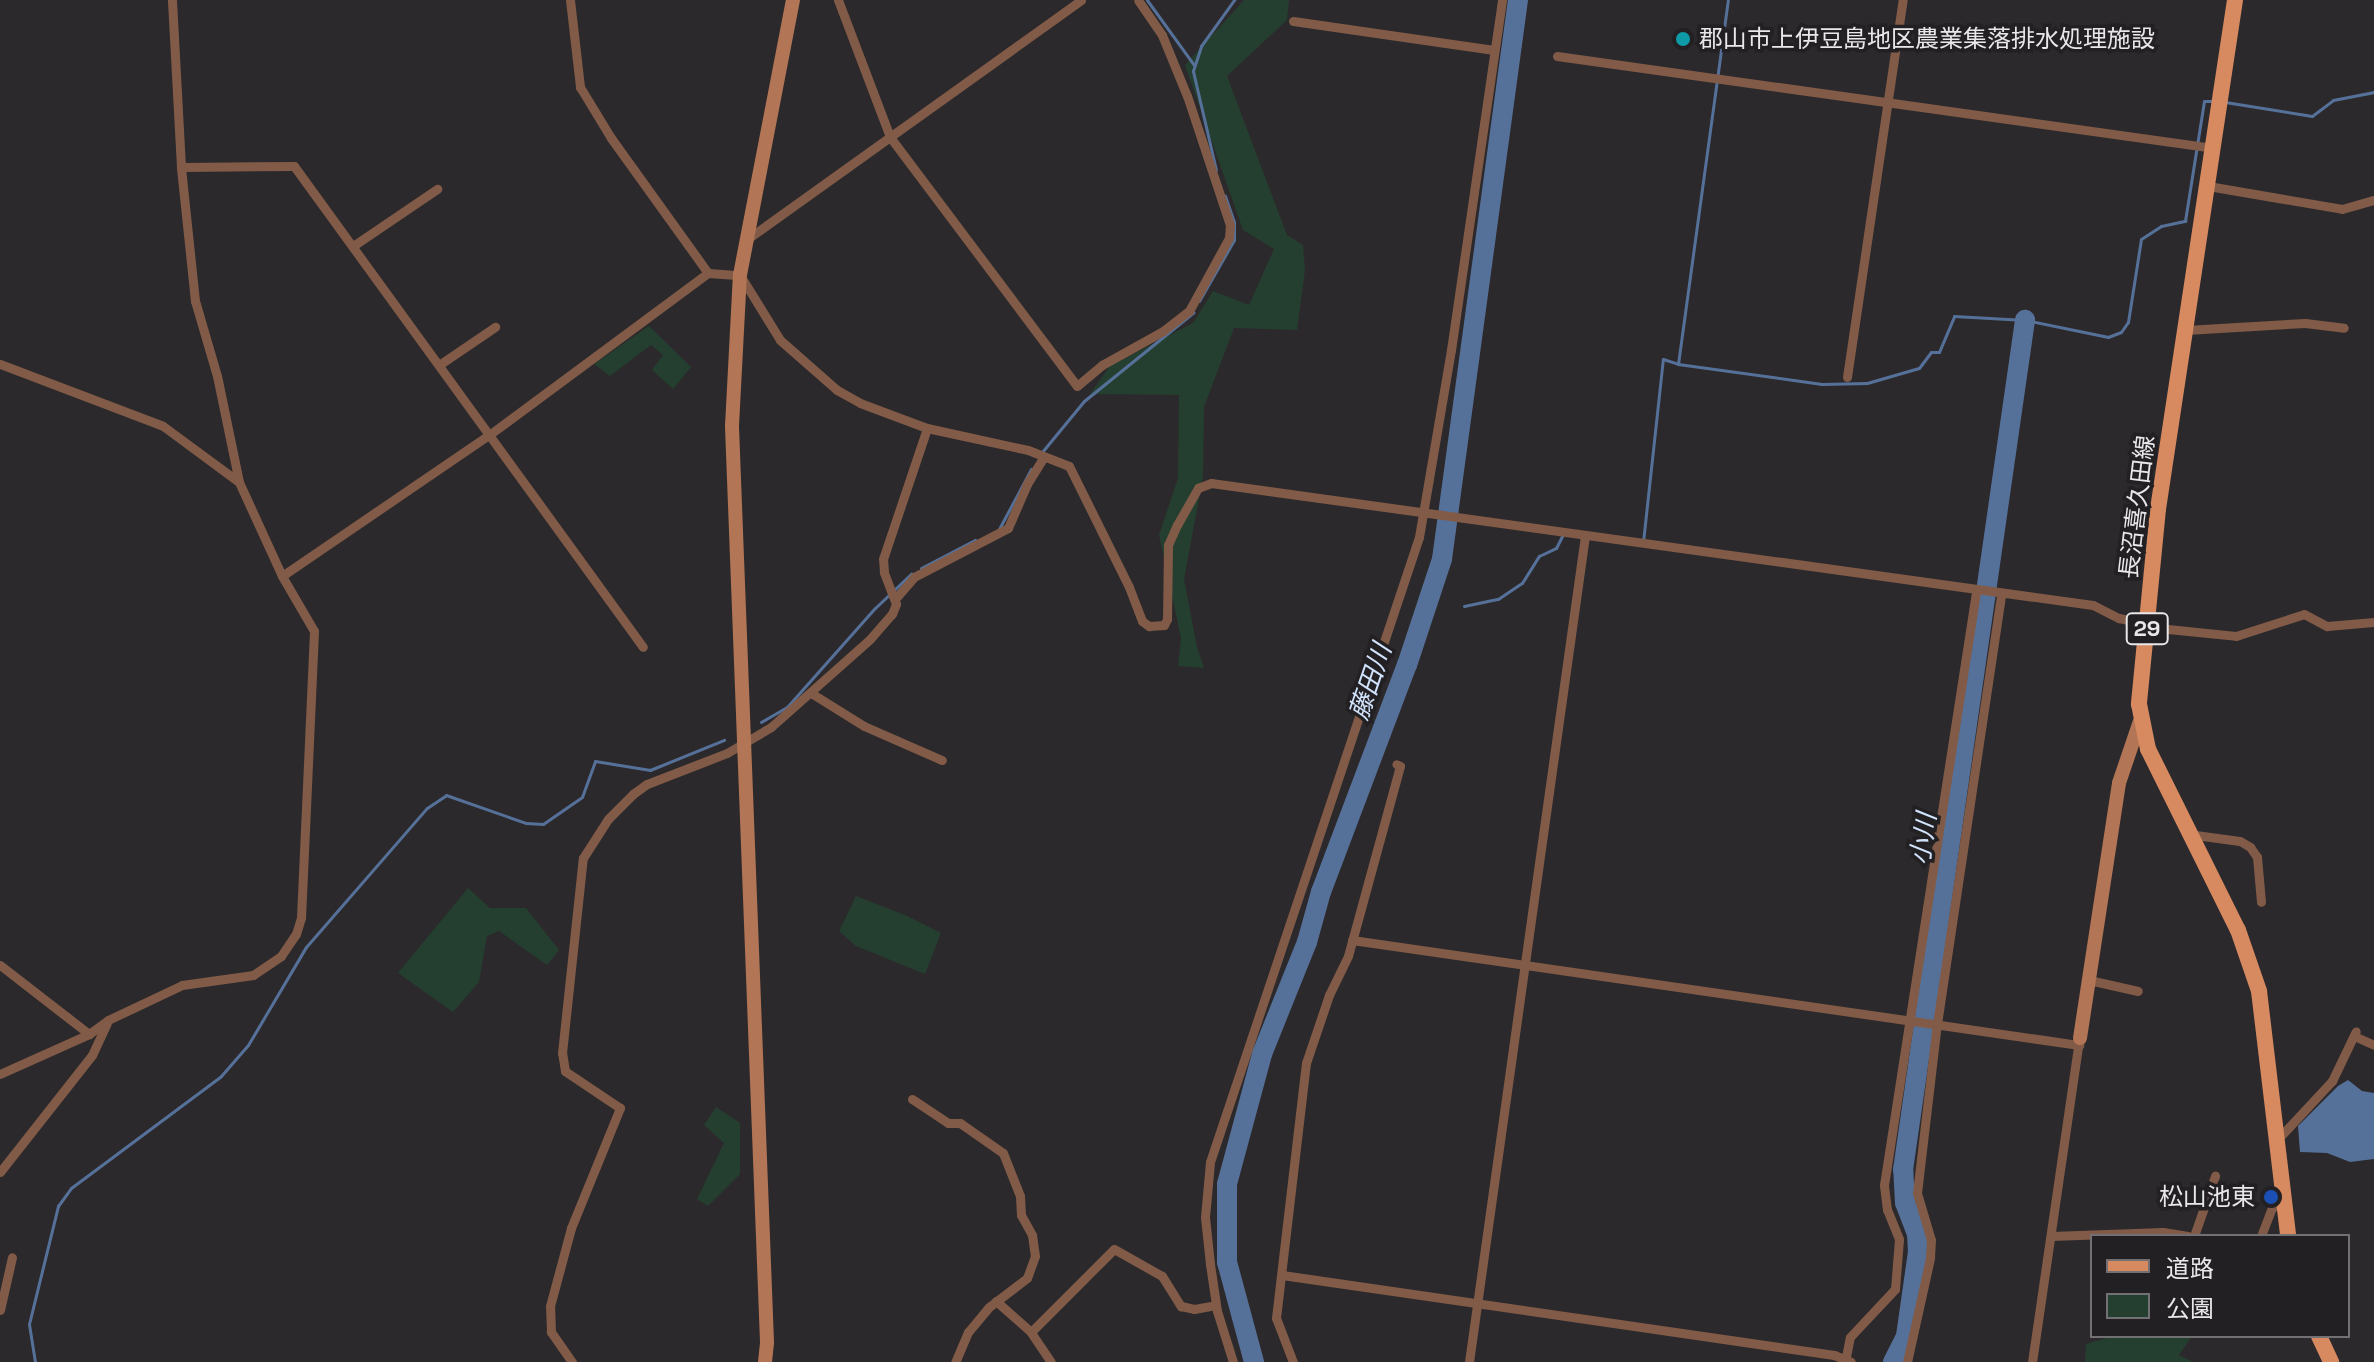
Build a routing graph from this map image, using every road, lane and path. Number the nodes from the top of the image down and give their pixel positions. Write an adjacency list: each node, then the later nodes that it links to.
1 (172, 0): 16 (street)
2 (570, 0): 24 (street)
3 (793, 0): 20 (street)
4 (838, 0): 14 (street)
5 (1081, 0): 14 (street)
6 (1138, 0): 22 (street)
7 (1502, 0): 11 (street)
8 (1903, 0): 13 (street)
9 (2235, 0): 15 (main road, 長沼喜久田線 / 29)
10 (1293, 21): 11 (street)
11 (1494, 50): 36 (street)
12 (1557, 56): 13 (street)
13 (1888, 104): 15 (street); 31 (street)
14 (890, 137): 20 (street); 22 (street)
15 (2213, 148): 17 (main road, 長沼喜久田線 / 29)
16 (181, 167): 21 (street); 35 (street)
17 (2208, 186): 19 (street); 28 (main road, 長沼喜久田線 / 29)
18 (437, 189): 21 (street)
19 (2374, 200)
20 (746, 240): 25 (street)
21 (353, 246): 30 (street)
22 (1220, 256): 23 (street)
23 (1231, 261)
24 (708, 273): 25 (street); 33 (street)
25 (740, 275): 32 (street); 47 (street)
26 (495, 327): 30 (street)
27 (2344, 328): 28 (street)
28 (2186, 330): 43 (main road, 長沼喜久田線 / 29)
29 (0, 364): 35 (street)
30 (439, 365): 33 (street)
31 (1847, 377)
32 (927, 428): 34 (street); 41 (street)
33 (489, 435): 38 (street); 44 (street)
34 (1043, 458): 36 (street); 41 (street)
35 (239, 482): 38 (street)
36 (1421, 512): 37 (street); 81 (street)
37 (1585, 536): 39 (street); 53 (street)
38 (282, 576): 57 (street)
39 (1976, 592): 40 (street); 58 (street)
40 (2001, 595): 43 (street); 59 (street)
41 (895, 599): 45 (street)
42 (2374, 622): 43 (street)
43 (2148, 626): 46 (main road, 長沼喜久田線 / 29)
44 (643, 647)
45 (811, 693): 47 (street); 48 (street)
46 (2140, 721): 50 (main road, 長沼喜久田線 / 29); 55 (street)
47 (745, 742): 85 (street); 86 (street)
48 (942, 760)
49 (1396, 764): 52 (street)
50 (2188, 834): 51 (street); 65 (main road, 長沼喜久田線 / 29)
51 (2261, 902)
52 (1352, 940): 53 (street); 77 (street)
53 (1526, 964): 58 (street); 79 (street)
54 (0, 965): 60 (street)
55 (2089, 980): 56 (street); 61 (street)
56 (2138, 991)
57 (108, 1020): 60 (street); 66 (street)
58 (1908, 1020): 59 (street); 84 (street)
59 (1937, 1024): 61 (street); 92 (street)
60 (89, 1034): 63 (street)
61 (2079, 1041): 75 (street)
62 (2374, 1045): 65 (street)
63 (0, 1074)
64 (912, 1099): 78 (street)
65 (2276, 1141): 68 (main road, 長沼喜久田線 / 29)
66 (0, 1172)
67 (2215, 1176): 71 (street)
68 (2282, 1201): 72 (street); 73 (main road, 長沼喜久田線 / 29)
69 (2107, 1234): 70 (street)
70 (2176, 1234)
71 (2195, 1234)
72 (2262, 1234)
73 (2288, 1234)
74 (2090, 1235): 75 (street)
75 (2051, 1236): 93 (street)
76 (12, 1257): 80 (street)
77 (1282, 1275): 79 (street); 90 (street)
78 (996, 1301): 82 (street); 87 (street)
79 (1477, 1303): 84 (street); 91 (street)
80 (0, 1305)
81 (1216, 1305): 82 (street); 89 (street)
82 (1031, 1332): 88 (street)
83 (2320, 1338): 94 (main road)
84 (1847, 1361)
85 (572, 1362)
86 (765, 1362)
87 (955, 1362)
88 (1051, 1362)
89 (1233, 1362)
90 (1293, 1362)
91 (1469, 1362)
92 (1907, 1362)
93 (2032, 1362)
94 (2331, 1362)

